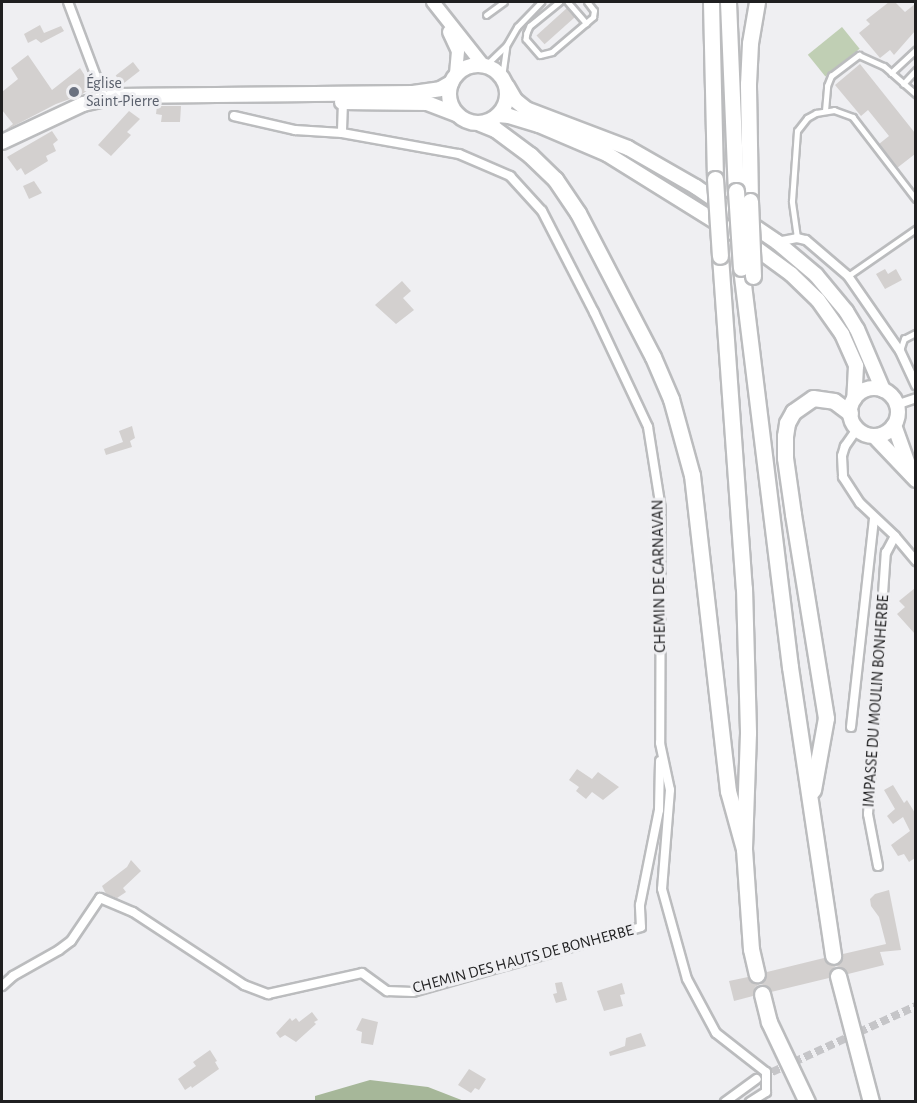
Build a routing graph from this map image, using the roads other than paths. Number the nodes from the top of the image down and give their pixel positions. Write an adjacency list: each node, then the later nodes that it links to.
1 (68, 2): 24 (street)
2 (504, 2): 12 (lane)
3 (541, 2): 14 (lane)
4 (560, 2): 13 (lane)
5 (568, 2): 13 (lane)
6 (586, 2): 13 (lane)
7 (700, 2): 31 (highway)
8 (711, 2): 31 (highway)
9 (728, 2): 39 (highway, bridge)
10 (757, 2): 39 (highway, bridge)
11 (435, 5): 16 (main road); 19 (main road)
12 (486, 15)
13 (586, 23)
14 (506, 46): 16 (lane); 20 (lane)
15 (915, 50): 18 (lane)
16 (484, 65): 19 (main road); 20 (main road)
17 (915, 70): 21 (lane)
18 (891, 73): 21 (lane); 26 (lane)
19 (454, 79): 22 (main road); 27 (main road)
20 (504, 82): 29 (main road); 38 (main road)
21 (903, 84): 23 (lane)
22 (241, 94): 24 (main road); 25 (main road)
23 (915, 94)
24 (104, 98): 33 (main road)
25 (343, 102): 27 (main road); 32 (street)
26 (825, 111): 34 (lane); 37 (lane)
27 (458, 115): 30 (main road)
28 (234, 116): 32 (street, CHEMIN DE CARNAVAN)
29 (498, 116): 30 (main road); 47 (main road)
30 (480, 123): 58 (highway)
31 (713, 123): 58 (highway, bridge)
32 (342, 133): 56 (street, CHEMIN DE CARNAVAN)
33 (2, 142)
34 (915, 199)
35 (915, 222): 36 (lane)
36 (914, 230): 40 (lane)
37 (797, 238): 38 (street); 40 (street)
38 (777, 242): 44 (main road)
39 (747, 272): 57 (highway)
40 (848, 276): 42 (street)
41 (915, 333): 42 (lane)
42 (900, 351): 43 (street)
43 (915, 385)
44 (883, 390): 46 (main road); 47 (main road)
45 (915, 398): 46 (street)
46 (896, 405): 48 (main road)
47 (852, 406): 49 (main road); 57 (highway)
48 (894, 425): 50 (main road); 51 (main road)
49 (857, 429): 50 (main road); 52 (street)
50 (874, 436): 51 (main road)
51 (913, 476)
52 (874, 519): 53 (street); 55 (street)
53 (895, 536): 54 (street); 59 (street, IMPASSE DU MOULIN BONHERBE)
54 (915, 561)
55 (851, 727)
56 (660, 743): 63 (street, CHEMIN DES HAUTS DE BONHERBE); 67 (street, CHEMIN DE CARNAVAN)
57 (810, 805): 60 (highway)
58 (744, 849): 61 (highway)
59 (878, 866)
60 (833, 956)
61 (757, 974)
62 (838, 976): 69 (highway)
63 (2, 986)
64 (762, 994): 68 (highway)
65 (757, 1079): 66 (street)
66 (725, 1101)
67 (750, 1101)
68 (807, 1101)
69 (871, 1101)

